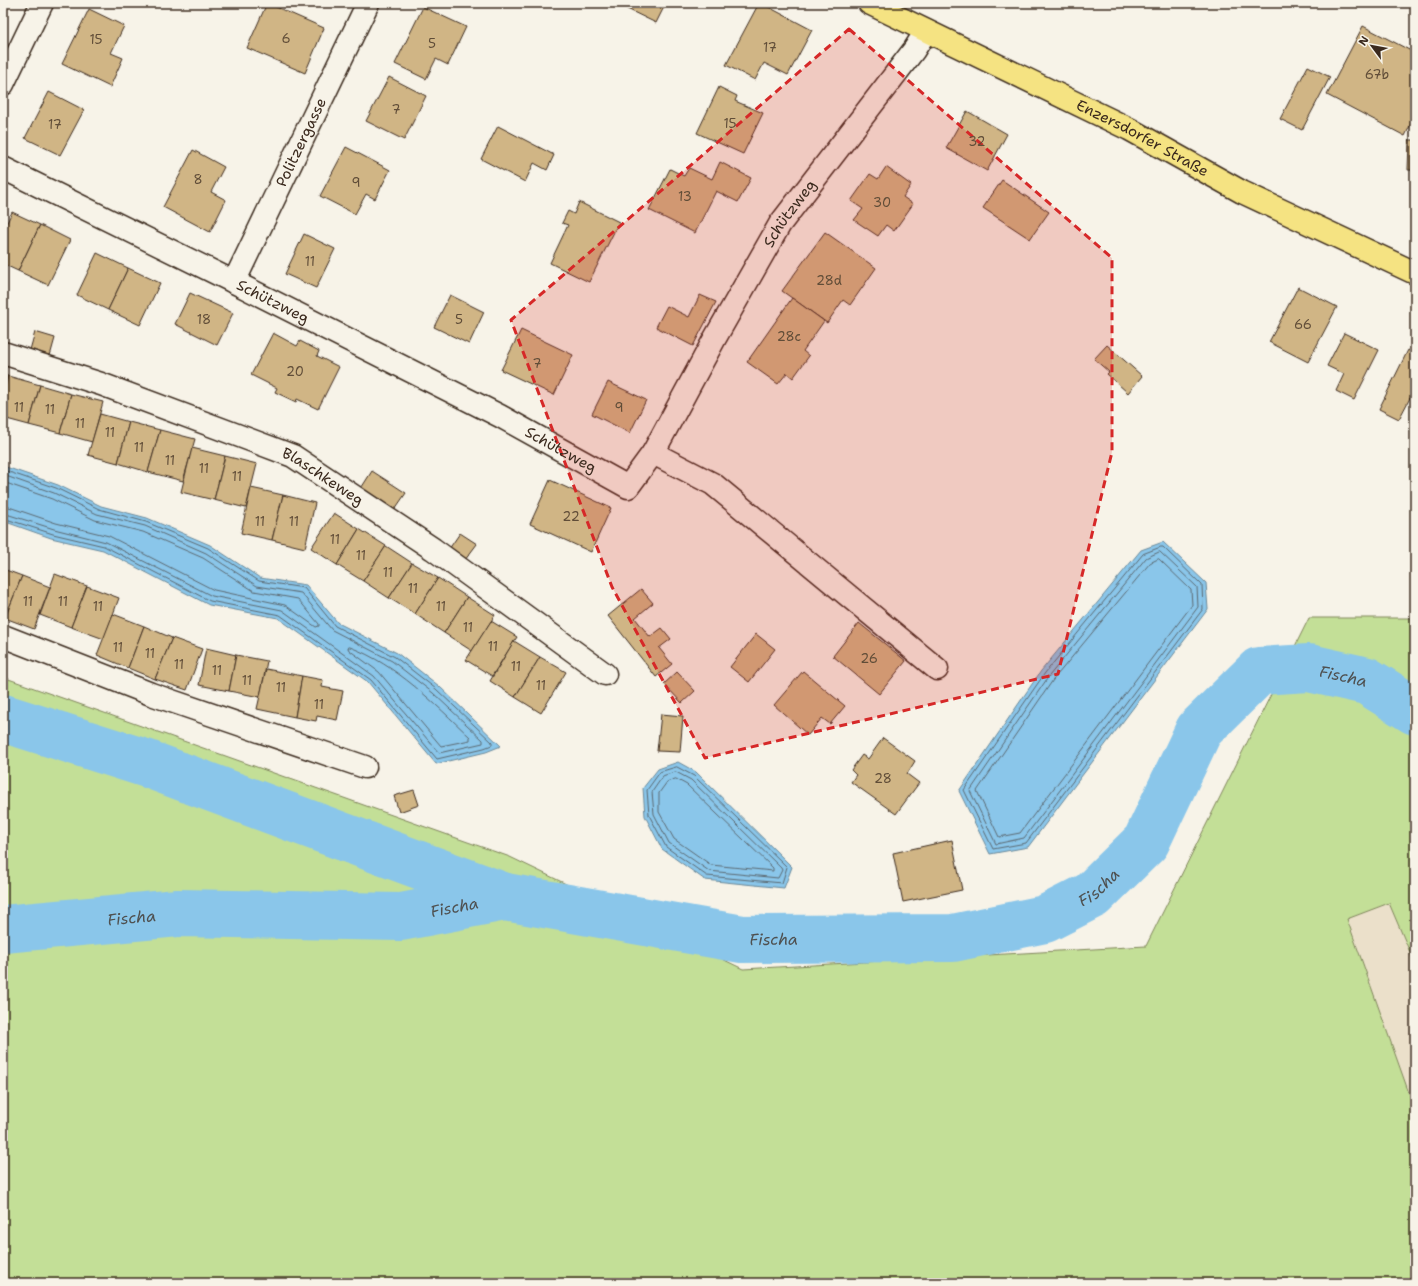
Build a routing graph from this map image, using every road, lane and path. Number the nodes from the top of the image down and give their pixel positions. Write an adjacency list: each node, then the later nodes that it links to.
1 (42, 3): 5 (street)
2 (368, 3): 8 (street, Politzergasse)
3 (870, 3): 4 (main road, Enzersdorfer Straße)
4 (926, 30): 7 (main road, Enzersdorfer Straße); 10 (street, Schützweg)
5 (3, 84)
6 (3, 168): 8 (street, Schützweg)
7 (1415, 273)
8 (234, 282): 10 (street, Schützweg)
9 (3, 353): 13 (street, Blaschkeweg)
10 (653, 453): 12 (street)
11 (3, 636): 14 (street)
12 (937, 669)
13 (605, 674)
14 (365, 767)

